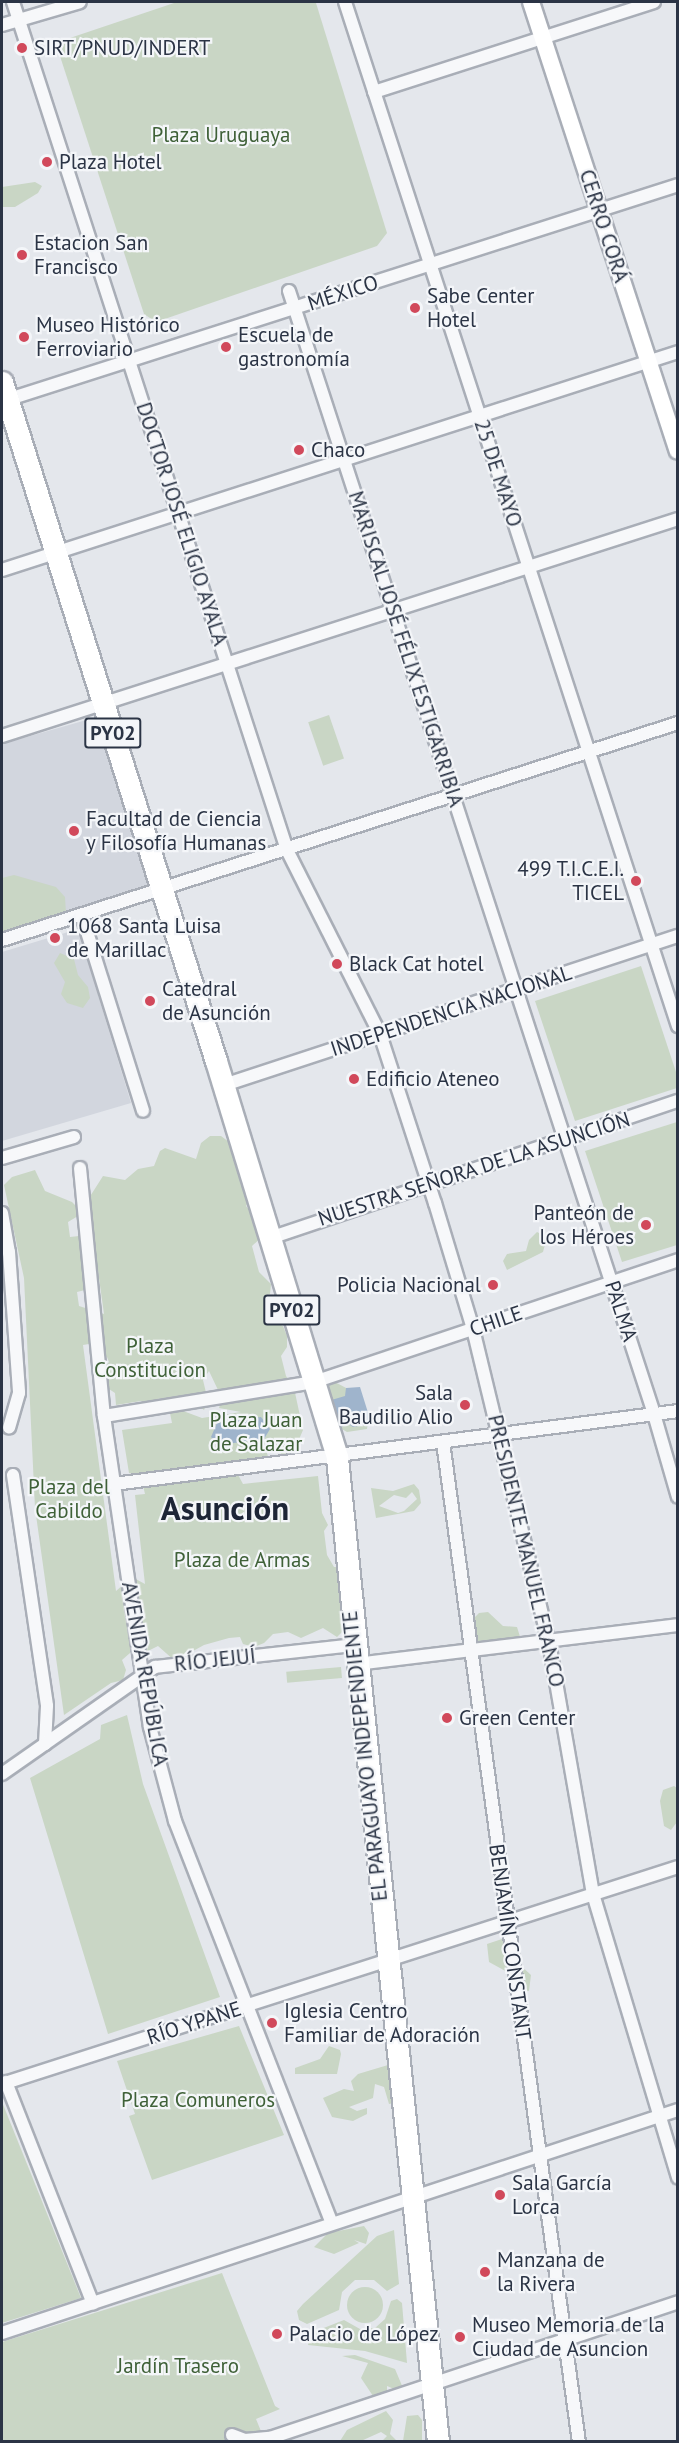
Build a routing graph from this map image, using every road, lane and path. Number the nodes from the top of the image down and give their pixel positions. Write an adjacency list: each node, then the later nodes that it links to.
1 (13, 2): 6 (street, DOCTOR JOSÉ ELIGIO AYALA)
2 (80, 2): 6 (street)
3 (345, 2): 9 (street, 25 DE MAYO)
4 (531, 2): 8 (street, CERRO CORÁ)
5 (654, 2): 8 (street)
6 (19, 20): 7 (street); 16 (street, DOCTOR JOSÉ ELIGIO AYALA)
7 (2, 25)
8 (543, 38): 9 (street); 11 (street, CERRO CORÁ)
9 (374, 92): 12 (street, 25 DE MAYO)
10 (678, 185): 11 (street, MÉXICO)
11 (600, 212): 12 (street, MÉXICO); 17 (street, CERRO CORÁ)
12 (430, 265): 14 (street, MÉXICO); 19 (street, 25 DE MAYO)
13 (289, 291): 14 (street, MARISCAL JOSÉ FÉLIX ESTIGARRIBIA)
14 (296, 308): 16 (street, MÉXICO); 21 (street, MARISCAL JOSÉ FÉLIX ESTIGARRIBIA)
15 (678, 352): 17 (street)
16 (130, 361): 18 (street, MÉXICO); 22 (street, DOCTOR JOSÉ ELIGIO AYALA)
17 (648, 362): 19 (street); 20 (street, CERRO CORÁ)
18 (7, 396): 24 (highway, PY02)
19 (479, 416): 21 (street); 25 (street, 25 DE MAYO)
20 (678, 451)
21 (345, 460): 22 (street); 27 (street, MARISCAL JOSÉ FÉLIX ESTIGARRIBIA)
22 (178, 513): 24 (street); 28 (street, DOCTOR JOSÉ ELIGIO AYALA)
23 (678, 519): 25 (street)
24 (61, 556): 26 (street); 29 (highway, PY02)
25 (528, 567): 27 (street); 32 (street, 25 DE MAYO)
26 (2, 570)
27 (393, 611): 28 (street); 33 (street, MARISCAL JOSÉ FÉLIX ESTIGARRIBIA)
28 (228, 664): 29 (street); 34 (street, DOCTOR JOSÉ ELIGIO AYALA)
29 (104, 704): 31 (street); 35 (highway, PY02)
30 (678, 723): 32 (street)
31 (2, 736)
32 (587, 753): 33 (street); 39 (street, 25 DE MAYO)
33 (453, 796): 34 (street); 40 (street, MARISCAL JOSÉ FÉLIX ESTIGARRIBIA)
34 (287, 850): 35 (street); 42 (street, DOCTOR JOSÉ ELIGIO AYALA)
35 (162, 891): 36 (street); 43 (highway, PY02)
36 (82, 916): 38 (street); 45 (street)
37 (678, 936): 39 (street, INDEPENDENCIA NACIONAL)
38 (2, 940)
39 (650, 945): 40 (street, INDEPENDENCIA NACIONAL); 41 (street, 25 DE MAYO)
40 (514, 990): 42 (street, INDEPENDENCIA NACIONAL); 47 (street, PALMA)
41 (678, 1026)
42 (380, 1034): 43 (street, INDEPENDENCIA NACIONAL); 50 (street, PRESIDENTE MANUEL FRANCO)
43 (224, 1085): 52 (highway, EL PARAGUAYO INDEPENDIENTE / PY02)
44 (678, 1101): 47 (street, NUESTRA SEÑORA DE LA ASUNCIÓN)
45 (143, 1111)
46 (74, 1137): 48 (street)
47 (565, 1138): 50 (street, NUESTRA SEÑORA DE LA ASUNCIÓN); 54 (street, PALMA)
48 (2, 1158)
49 (80, 1168): 59 (street, AVENIDA REPÚBLICA)
50 (429, 1184): 52 (street, NUESTRA SEÑORA DE LA ASUNCIÓN); 55 (street, PRESIDENTE MANUEL FRANCO)
51 (2, 1213): 60 (street)
52 (270, 1238): 56 (highway, EL PARAGUAYO INDEPENDIENTE / PY02)
53 (678, 1260): 54 (street, CHILE)
54 (611, 1283): 55 (street, CHILE); 58 (street, PALMA)
55 (473, 1329): 56 (street, CHILE); 61 (street, PRESIDENTE MANUEL FRANCO)
56 (314, 1382): 59 (street, CHILE); 63 (highway, EL PARAGUAYO INDEPENDIENTE)
57 (678, 1411): 58 (street)
58 (654, 1414): 61 (street); 66 (street, PALMA)
59 (104, 1416): 65 (street, AVENIDA REPÚBLICA)
60 (9, 1428)
61 (499, 1434): 62 (street); 68 (street, PRESIDENTE MANUEL FRANCO)
62 (443, 1442): 63 (street); 69 (street, BENJAMÍN CONSTANT)
63 (337, 1458): 65 (street); 70 (highway, EL PARAGUAYO INDEPENDIENTE)
64 (13, 1475): 72 (street)
65 (114, 1484): 71 (street, AVENIDA REPÚBLICA)
66 (678, 1497)
67 (678, 1626): 68 (street, RÍO JEJUÍ)
68 (549, 1642): 69 (street, RÍO JEJUÍ); 75 (street, PRESIDENTE MANUEL FRANCO)
69 (473, 1652): 70 (street, RÍO JEJUÍ); 76 (street, BENJAMÍN CONSTANT)
70 (355, 1654): 71 (street, RÍO JEJUÍ); 77 (highway, EL PARAGUAYO INDEPENDIENTE)
71 (141, 1676): 72 (street, RÍO JEJUÍ); 78 (street, AVENIDA REPÚBLICA)
72 (45, 1744): 73 (street, RÍO JEJUÍ)
73 (2, 1774)
74 (678, 1867): 75 (street, RÍO YPANE)
75 (593, 1894): 76 (street, RÍO YPANE); 81 (street, PRESIDENTE MANUEL FRANCO)
76 (506, 1923): 77 (street, RÍO YPANE); 82 (street, BENJAMÍN CONSTANT)
77 (386, 1961): 78 (street, RÍO YPANE); 84 (highway, EL PARAGUAYO INDEPENDIENTE)
78 (244, 2006): 79 (street, RÍO YPANE); 85 (street, AVENIDA REPÚBLICA)
79 (4, 2083): 87 (street)
80 (678, 2110): 81 (street)
81 (658, 2116): 82 (street); 83 (street, PRESIDENTE MANUEL FRANCO)
82 (539, 2155): 84 (street); 89 (street, BENJAMÍN CONSTANT)
83 (678, 2178)
84 (411, 2197): 85 (street); 90 (highway, EL PARAGUAYO INDEPENDIENTE)
85 (332, 2223): 87 (street)
86 (678, 2302): 89 (street)
87 (93, 2304): 88 (street)
88 (2, 2333)
89 (565, 2339): 90 (street); 94 (street, BENJAMÍN CONSTANT)
90 (431, 2393): 91 (street); 92 (highway, EL PARAGUAYO INDEPENDIENTE); 93 (highway)
91 (232, 2434)
92 (438, 2442)
93 (442, 2442)
94 (579, 2442)

